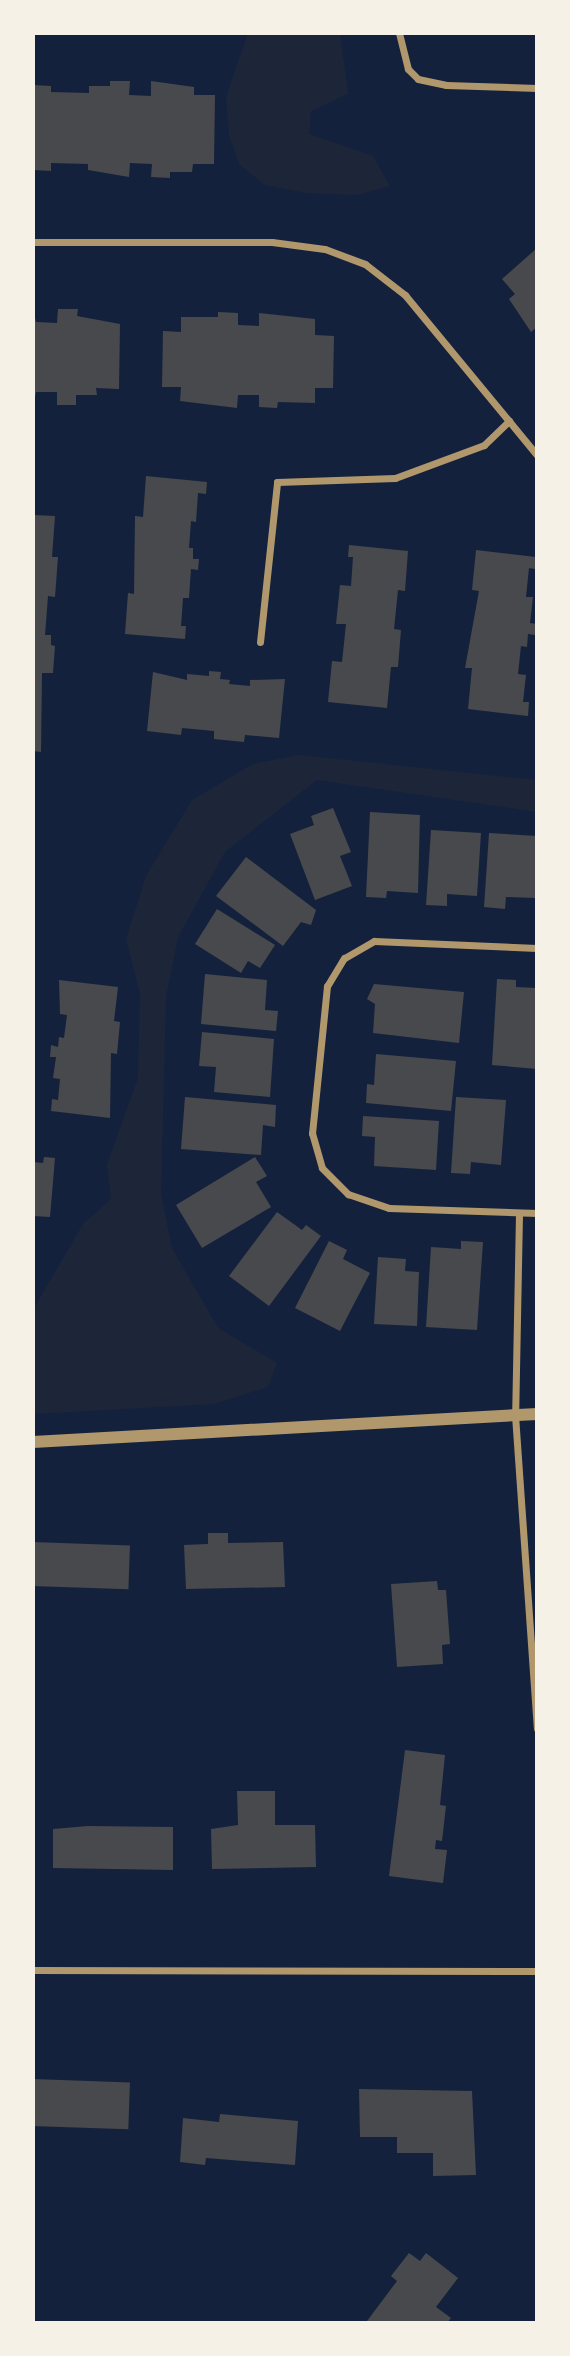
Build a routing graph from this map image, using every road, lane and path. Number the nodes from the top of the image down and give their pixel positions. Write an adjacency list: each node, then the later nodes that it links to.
1 (399, 33): 2 (street)
2 (537, 88)
3 (33, 242): 4 (street)
4 (509, 421): 5 (street); 6 (street)
5 (537, 455)
6 (260, 642)
7 (537, 948): 9 (street)
8 (537, 1213): 9 (street)
9 (519, 1214): 11 (street)
10 (537, 1414): 11 (street)
11 (515, 1415): 12 (street); 13 (street)
12 (33, 1442)
13 (537, 1728)
14 (33, 1970): 15 (street)
15 (537, 1971)

